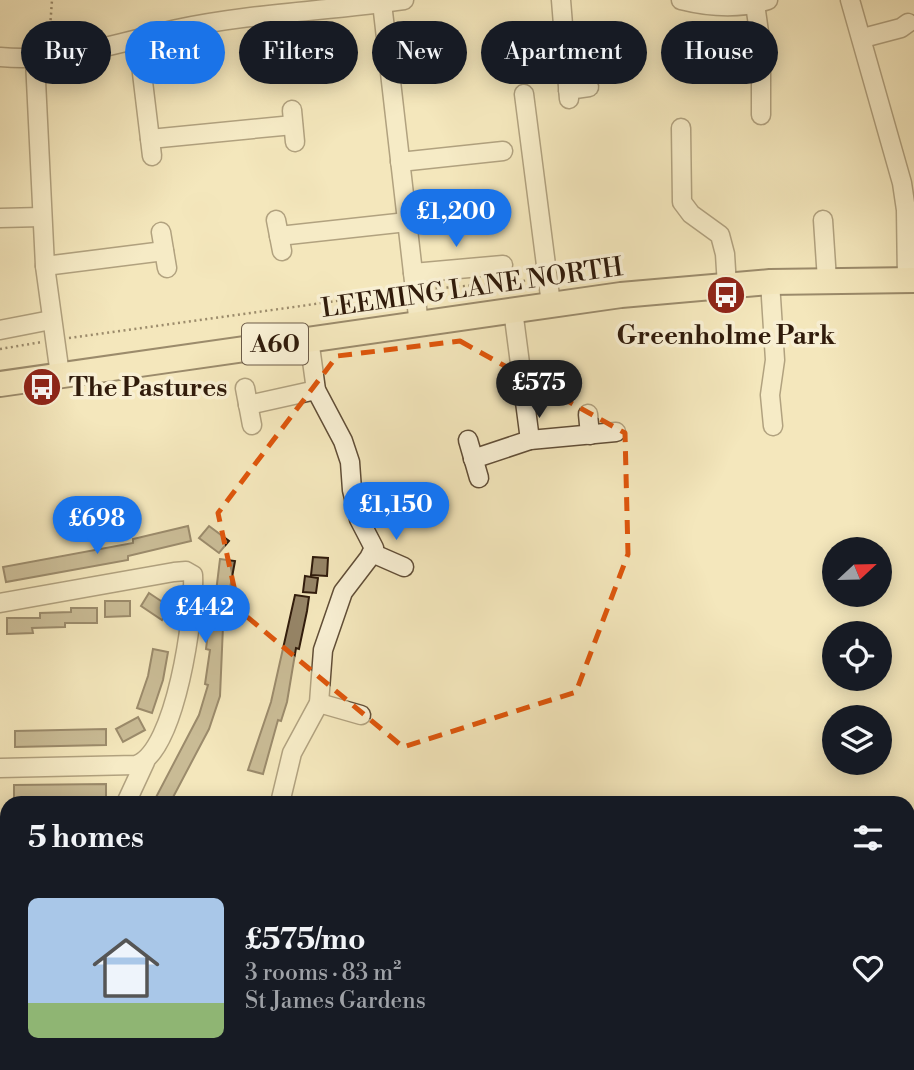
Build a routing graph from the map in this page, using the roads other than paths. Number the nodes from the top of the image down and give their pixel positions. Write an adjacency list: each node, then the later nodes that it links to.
1 (404, 0): 6 (street)
2 (562, 0): 15 (street)
3 (681, 0): 7 (street)
4 (850, 0): 10 (street)
5 (762, 2): 7 (street); 17 (street)
6 (382, 3): 8 (street); 21 (street)
7 (712, 3)
8 (224, 21)
9 (908, 23): 10 (street)
10 (863, 38): 31 (street)
11 (0, 57): 12 (street)
12 (21, 59)
13 (41, 84): 22 (street)
14 (143, 84): 18 (street)
15 (589, 87)
16 (524, 94): 35 (street)
17 (760, 117)
18 (293, 126)
19 (484, 134): 21 (street)
20 (676, 140): 34 (street)
21 (400, 162): 25 (street)
22 (42, 217): 23 (street); 29 (street)
23 (0, 218)
24 (823, 220): 30 (street)
25 (407, 222): 27 (street); 32 (street)
26 (161, 232): 29 (street)
27 (279, 236)
28 (503, 265): 32 (street)
29 (45, 266): 37 (street)
30 (827, 280): 31 (highway, LEEMING LANE NORTH / A60); 33 (highway, LEEMING LANE NORTH / A60)
31 (911, 280)
32 (414, 281): 38 (street)
33 (770, 282): 34 (highway, LEEMING LANE NORTH / A60); 46 (street)
34 (727, 286): 35 (highway, LEEMING LANE NORTH / A60)
35 (551, 304): 36 (highway, LEEMING LANE NORTH / A60)
36 (513, 310): 38 (highway, LEEMING LANE NORTH / A60); 50 (street)
37 (51, 320): 39 (street); 41 (street)
38 (419, 324): 40 (highway, LEEMING LANE NORTH / A60)
39 (0, 330)
40 (309, 340): 41 (highway, LEEMING LANE NORTH / A60); 43 (street)
41 (60, 375): 42 (highway, LEEMING LANE NORTH / A60)
42 (0, 384)
43 (316, 390): 45 (street); 53 (street)
44 (588, 414): 48 (street)
45 (252, 425)
46 (773, 426)
47 (616, 432): 48 (street)
48 (590, 435): 50 (street)
49 (468, 440): 51 (street)
50 (530, 440): 51 (street)
51 (474, 459): 52 (street)
52 (479, 478)
53 (372, 552): 54 (street); 56 (street)
54 (404, 567)
55 (0, 603): 58 (street)
56 (319, 703): 57 (street); 61 (street)
57 (361, 715)
58 (145, 762): 59 (street); 60 (street)
59 (0, 768)
60 (130, 796)
61 (282, 796)

